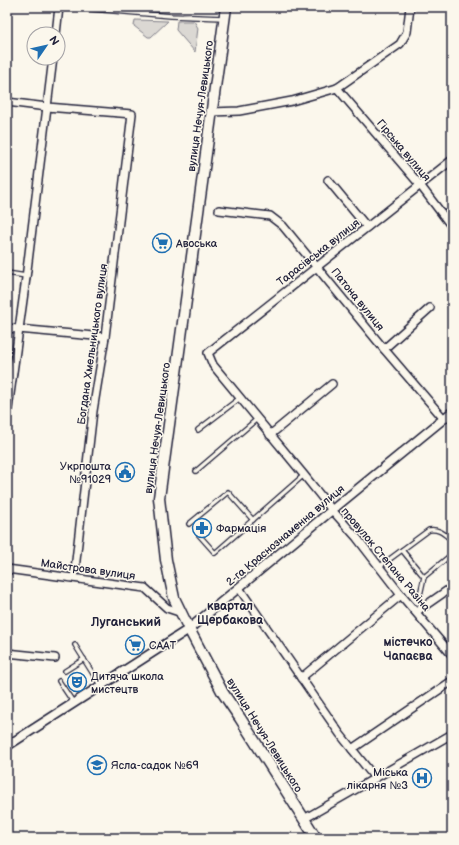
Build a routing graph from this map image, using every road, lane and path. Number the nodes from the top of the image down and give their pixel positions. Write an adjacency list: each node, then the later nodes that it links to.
1 (59, 7): 5 (street)
2 (68, 7): 4 (lane)
3 (410, 7): 7 (street)
4 (226, 12): 10 (main road, вулиця Нечуя-Левицького)
5 (57, 26)
6 (52, 66): 9 (street)
7 (337, 88): 10 (street); 13 (street, Гірська вулиця)
8 (7, 102): 9 (street)
9 (47, 107): 19 (street); 23 (street, Богдана Хмельницького вулиця)
10 (211, 112): 52 (main road, вулиця Нечуя-Левицького)
11 (452, 160): 13 (street, Тарасівська вулиця)
12 (328, 180): 15 (street)
13 (420, 185): 15 (street, Тарасівська вулиця); 16 (street, Гірська вулиця)
14 (220, 210): 17 (street, Патона вулиця)
15 (367, 227): 17 (street, Тарасівська вулиця)
16 (452, 227)
17 (317, 267): 24 (street, Патона вулиця); 25 (street, Тарасівська вулиця)
18 (7, 273): 19 (lane)
19 (26, 276): 22 (street)
20 (430, 308): 24 (street)
21 (7, 328): 22 (street)
22 (19, 330): 23 (street); 28 (street)
23 (105, 337): 46 (street, Богдана Хмельницького вулиця)
24 (384, 349): 31 (street, Патона вулиця)
25 (213, 365): 27 (street, провулок Степана Разіна)
26 (332, 384): 33 (street)
27 (240, 398): 30 (street, провулок Степана Разіна); 32 (lane)
28 (7, 412)
29 (452, 412): 31 (street, 2-га Краснознаменна вулиця)
30 (257, 419): 33 (street, провулок Степана Разіна); 34 (lane)
31 (444, 419): 36 (street, 2-га Краснознаменна вулиця)
32 (198, 430)
33 (270, 435): 35 (street, провулок Степана Разіна)
34 (196, 471)
35 (304, 475): 36 (street, провулок Степана Разіна); 37 (lane)
36 (332, 510): 43 (street, провулок Степана Разіна); 48 (street, 2-га Краснознаменна вулиця)
37 (253, 520): 38 (lane); 39 (lane)
38 (189, 524)
39 (199, 535)
40 (452, 540): 41 (lane)
41 (402, 550): 43 (lane); 45 (lane)
42 (452, 554): 45 (lane)
43 (380, 566): 49 (street, провулок Степана Разіна)
44 (7, 569): 46 (street, Майстрова вулиця)
45 (424, 577): 50 (lane)
46 (74, 578): 52 (street, Майстрова вулиця)
47 (452, 587): 51 (street)
48 (239, 588): 53 (street, 2-га Краснознаменна вулиця); 60 (street)
49 (401, 594): 51 (street, провулок Степана Разіна); 60 (street)
50 (420, 595)
51 (416, 612): 56 (street, провулок Степана Разіна)
52 (182, 613): 53 (main road, вулиця Нечуя-Левицького)
53 (189, 629): 63 (street, 2-га Краснознаменна вулиця); 69 (main road, вулиця Нечуя-Левицького)
54 (75, 645): 58 (lane)
55 (7, 653): 57 (street)
56 (452, 655)
57 (55, 658)
58 (84, 659): 59 (lane); 63 (lane)
59 (65, 671)
60 (301, 678): 67 (street)
61 (59, 681): 64 (lane)
62 (452, 681): 67 (street)
63 (101, 686): 64 (street, 2-га Краснознаменна вулиця)
64 (74, 703): 66 (street, 2-га Краснознаменна вулиця)
65 (452, 734): 68 (street)
66 (7, 746)
67 (352, 749): 68 (street)
68 (375, 778): 69 (street)
69 (304, 819): 70 (main road, вулиця Нечуя-Левицького)
70 (316, 838)

